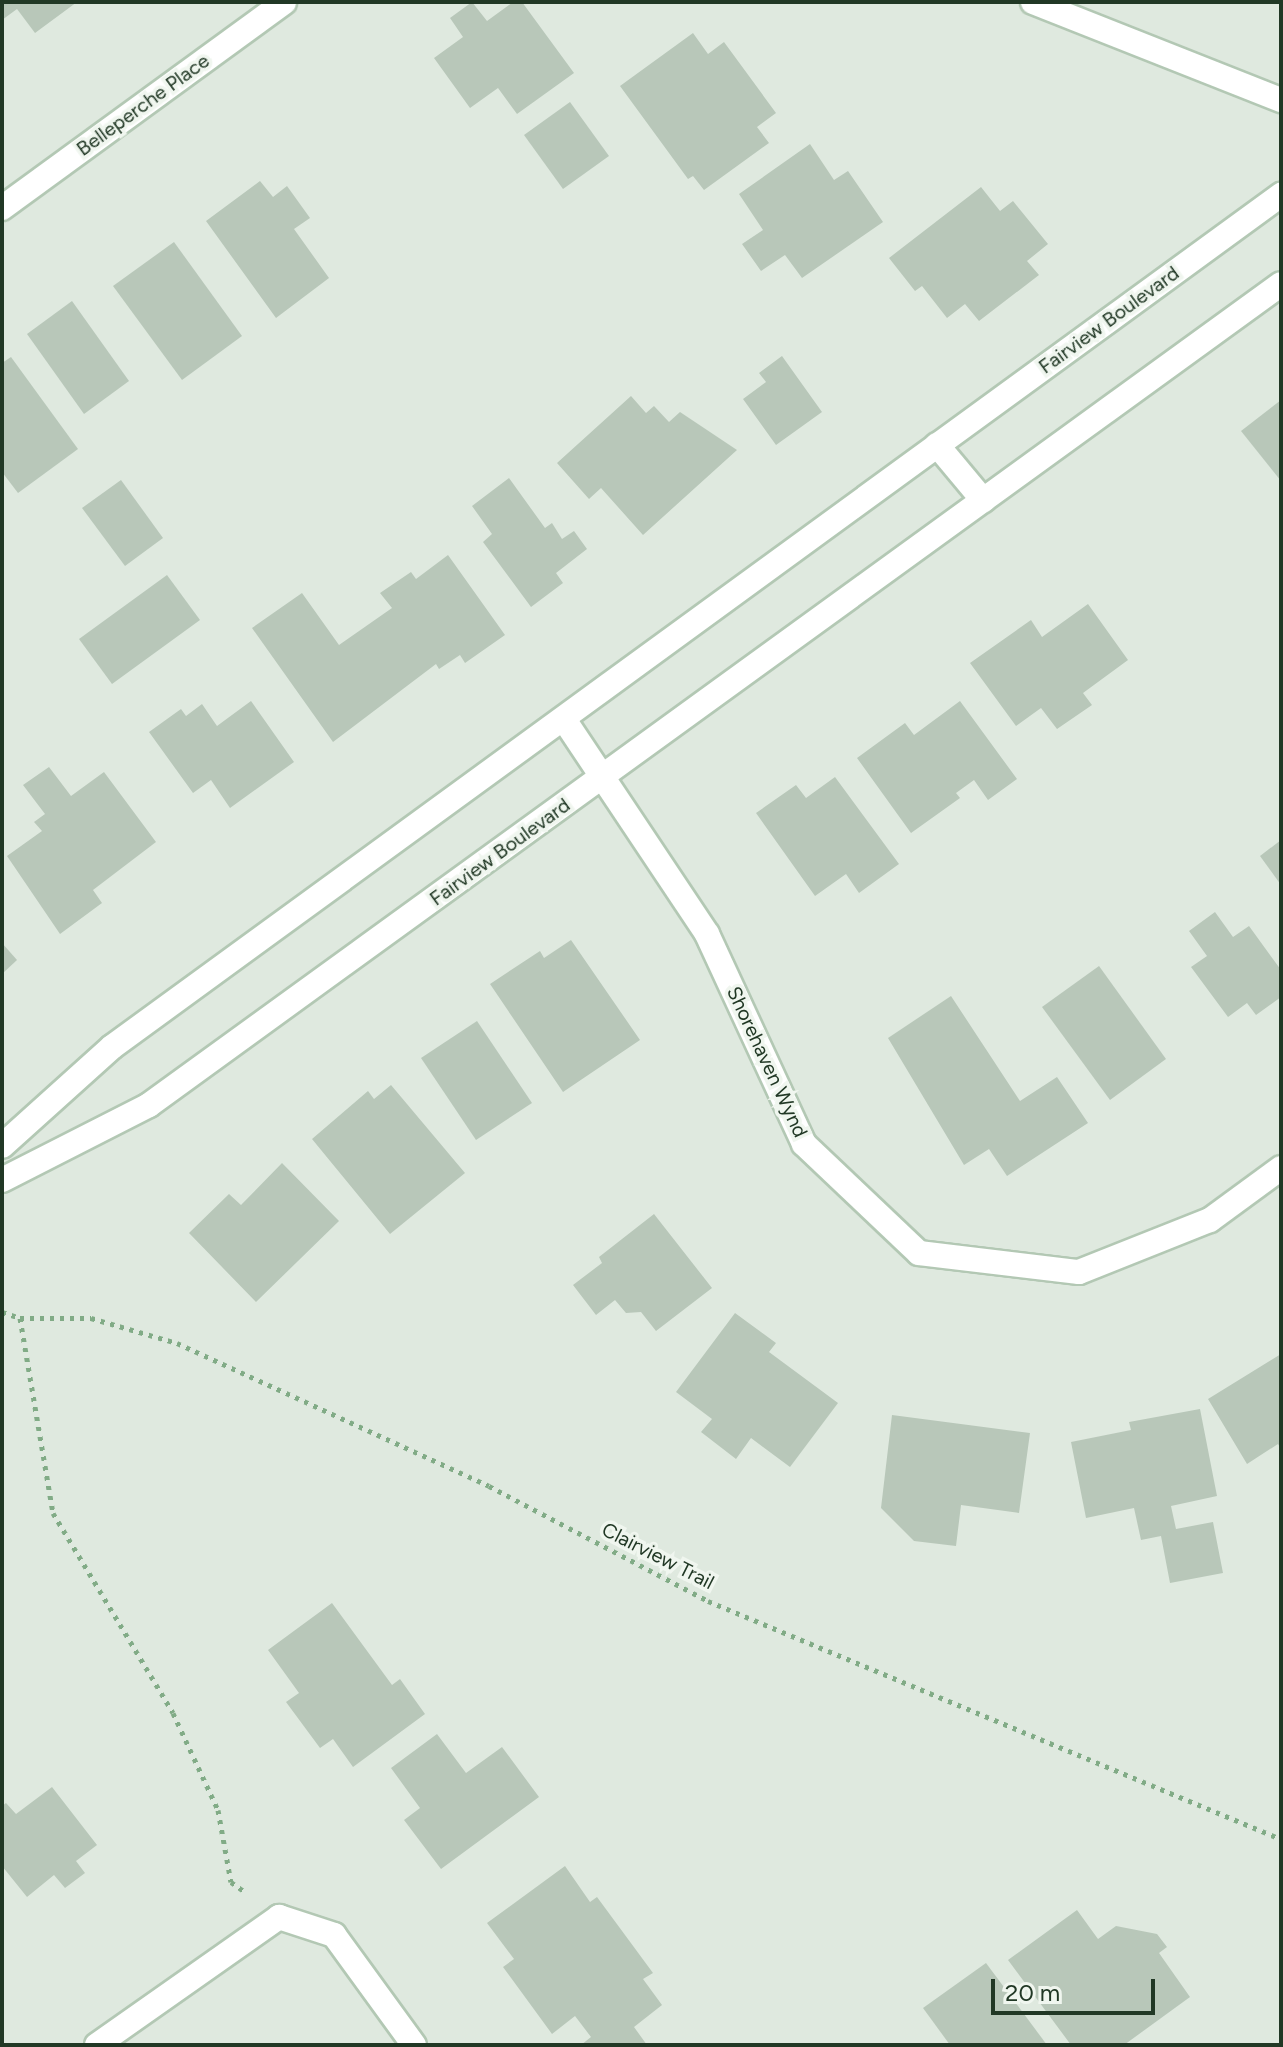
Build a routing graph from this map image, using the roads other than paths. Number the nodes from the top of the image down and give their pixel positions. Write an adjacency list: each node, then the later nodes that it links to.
1 (284, 2): 5 (street, Belleperche Place)
2 (1033, 2): 3 (street)
3 (1281, 100)
4 (1281, 195): 7 (street, Fairview Boulevard)
5 (2, 208)
6 (1281, 284): 8 (street, Fairview Boulevard)
7 (937, 445): 8 (street); 9 (street, Fairview Boulevard)
8 (983, 500): 10 (street, Fairview Boulevard)
9 (565, 721): 10 (street, Shorehaven Wynd); 11 (street, Fairview Boulevard)
10 (604, 777): 12 (street, Shorehaven Wynd); 13 (street, Fairview Boulevard)
11 (2, 1146)
12 (1281, 1168)
13 (2, 1180)
14 (97, 2045): 15 (street)
15 (414, 2045)

